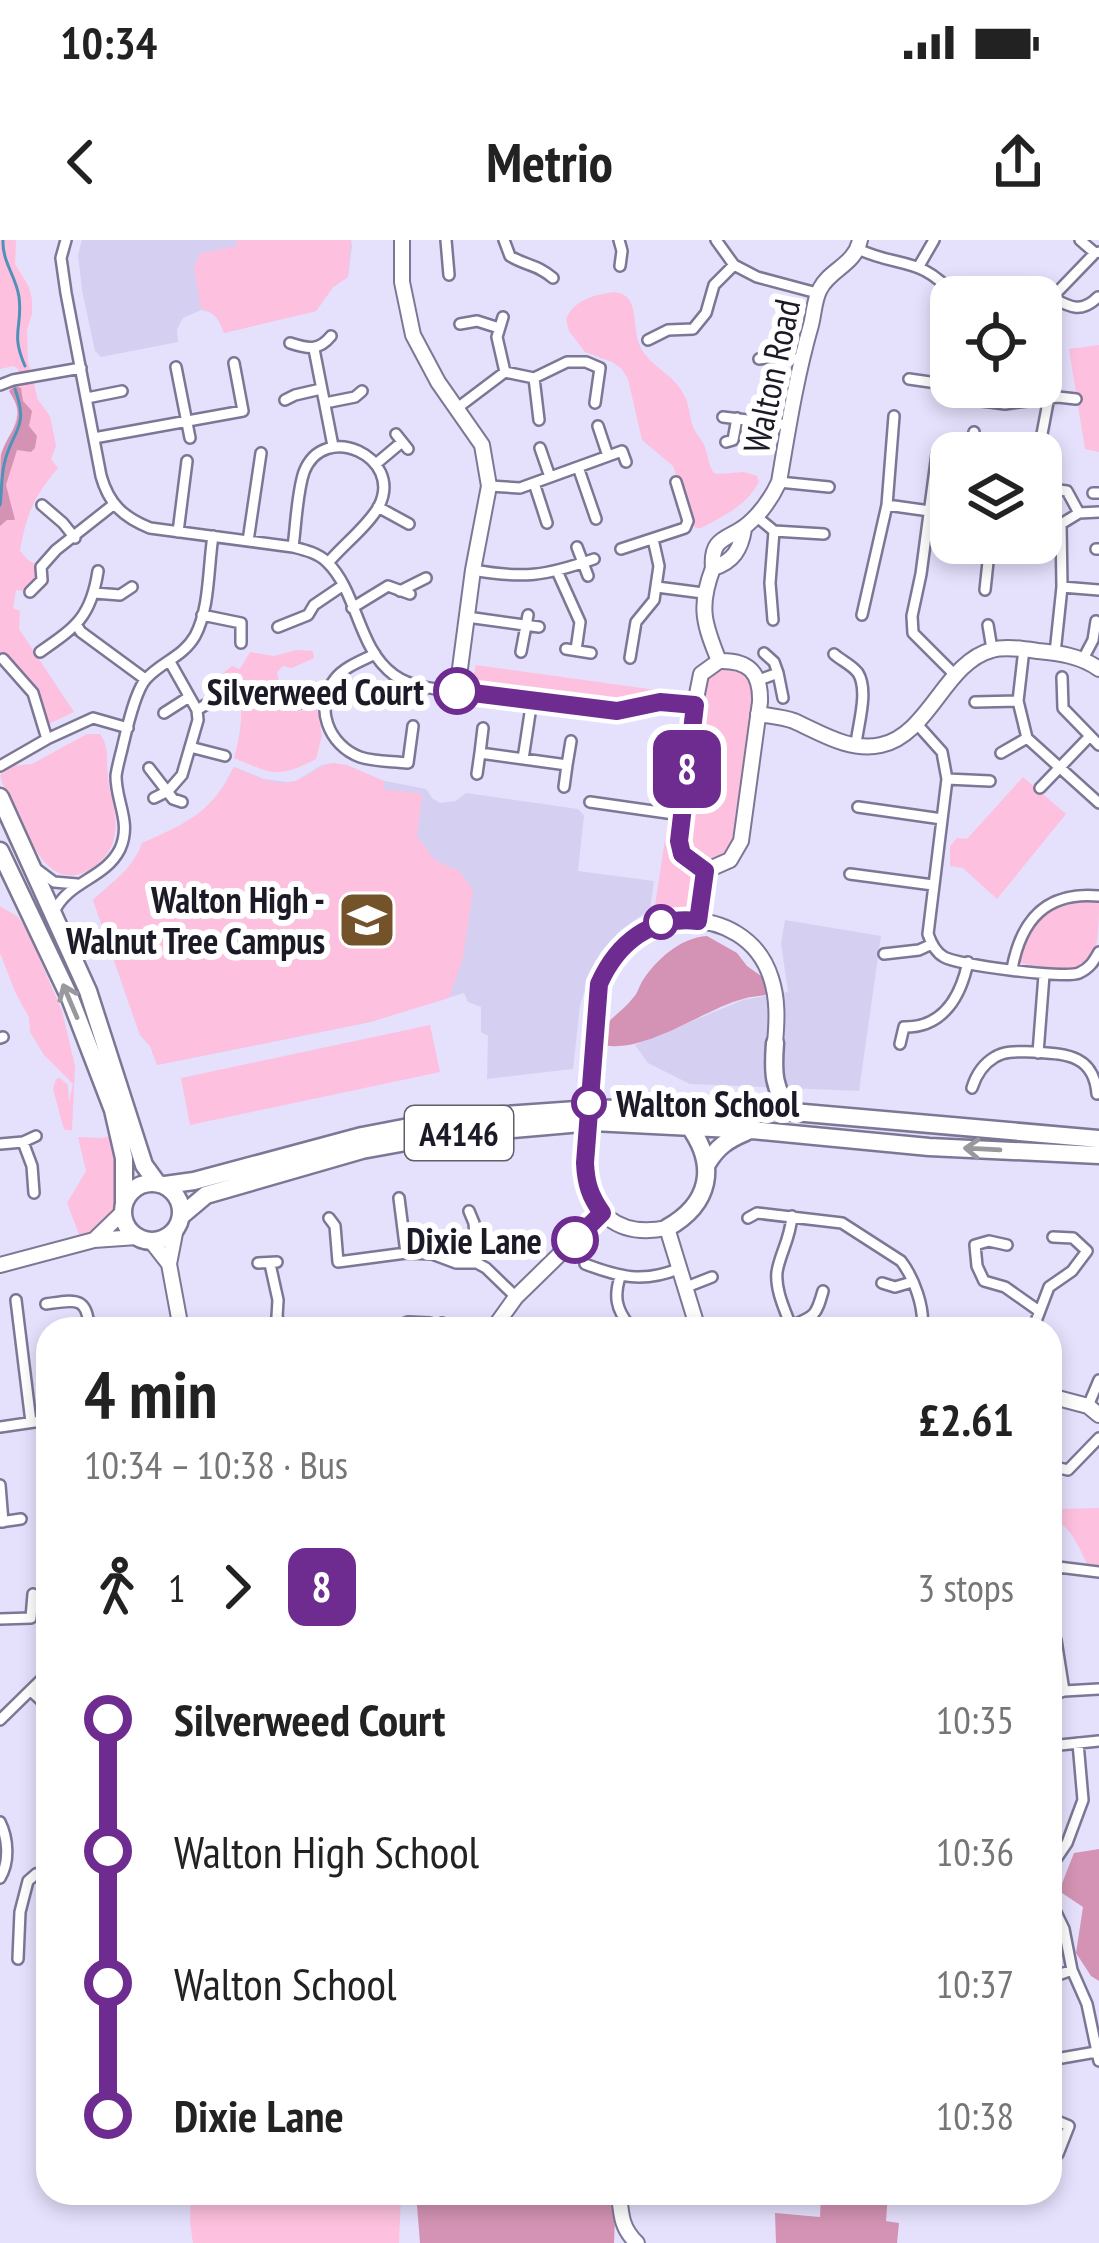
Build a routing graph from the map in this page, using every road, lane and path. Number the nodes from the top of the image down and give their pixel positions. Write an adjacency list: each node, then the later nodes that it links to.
1 (66, 240): 32 (street)
2 (402, 240): 47 (street)
3 (446, 240): 14 (street)
4 (504, 240): 16 (street)
5 (619, 240): 12 (street)
6 (716, 240): 11 (street)
7 (934, 240): 13 (street)
8 (1080, 240): 10 (street)
9 (859, 245): 13 (street); 18 (street, Walton Road)
10 (1097, 253): 17 (street)
11 (734, 265): 18 (street); 22 (street)
12 (620, 266)
13 (919, 266): 15 (street)
14 (449, 275)
15 (935, 276)
16 (553, 278)
17 (1062, 289)
18 (817, 293): 29 (street, Walton Road)
19 (1098, 297): 20 (street)
20 (1062, 303)
21 (460, 324): 33 (street)
22 (693, 329): 24 (street); 25 (street)
23 (332, 336): 27 (street)
24 (647, 340)
25 (703, 342)
26 (290, 343): 27 (street)
27 (314, 349): 38 (street)
28 (759, 358): 29 (street)
29 (800, 360): 55 (street, Walton Road)
30 (235, 363): 48 (street)
31 (176, 367): 53 (street)
32 (81, 368): 37 (street); 41 (street)
33 (505, 372): 34 (street); 47 (street)
34 (534, 378): 45 (street); 52 (street)
35 (909, 379): 36 (street)
36 (930, 382)
37 (0, 385)
38 (321, 389): 44 (street); 46 (street)
39 (122, 391): 41 (street)
40 (362, 391): 46 (street)
41 (87, 398): 57 (street)
42 (1062, 398): 43 (street)
43 (1076, 399)
44 (285, 400)
45 (595, 403)
46 (325, 404): 61 (street)
47 (456, 409): 73 (street)
48 (243, 411): 53 (street); 54 (street)
49 (894, 416): 77 (street)
50 (723, 417): 51 (street)
51 (737, 418): 55 (street); 60 (street)
52 (539, 420)
53 (187, 421): 57 (street); 58 (street)
54 (246, 424)
55 (788, 425): 71 (street, Walton Road)
56 (598, 426): 64 (street)
57 (94, 438): 76 (street)
58 (190, 438)
59 (402, 441): 67 (street)
60 (726, 442)
61 (333, 446): 67 (street); 94 (street)
62 (541, 448): 69 (street)
63 (261, 453): 93 (street)
64 (608, 456): 66 (street); 68 (street)
65 (187, 460): 88 (street)
66 (626, 462)
67 (377, 463): 79 (street)
68 (578, 467): 69 (street); 84 (street)
69 (550, 477): 72 (street)
70 (676, 482): 92 (street)
71 (779, 482): 74 (street); 83 (street, Walton Road)
72 (534, 483): 73 (street); 86 (street)
73 (490, 486): 102 (street)
74 (829, 487)
75 (1062, 490): 82 (street)
76 (113, 505): 88 (street); 91 (street)
77 (887, 505): 80 (street); 118 (street)
78 (41, 506): 91 (street)
79 (378, 507): 85 (street); 99 (street)
80 (930, 511): 144 (street)
81 (1099, 512): 82 (street)
82 (1079, 513): 108 (street)
83 (756, 516): 87 (street); 115 (street, Walton Road)
84 (596, 519)
85 (409, 524)
86 (547, 524)
87 (774, 531): 89 (street); 120 (street)
88 (178, 532): 90 (street)
89 (824, 534)
90 (213, 536): 93 (street); 117 (street)
91 (75, 538): 101 (street)
92 (653, 539): 96 (street); 110 (street)
93 (248, 541): 94 (street)
94 (293, 547): 99 (street)
95 (578, 547): 98 (street)
96 (621, 549)
97 (28, 560): 101 (street)
98 (588, 561): 104 (street); 105 (street)
99 (328, 563): 107 (street)
100 (988, 564): 111 (street)
101 (41, 567): 113 (street)
102 (473, 570): 104 (street); 119 (street)
103 (98, 571): 114 (street)
104 (557, 571): 132 (street)
105 (588, 576)
106 (426, 578): 116 (street)
107 (342, 586): 116 (street); 125 (street)
108 (1062, 586): 112 (street); 134 (street)
109 (132, 587): 114 (street)
110 (657, 587): 115 (street); 137 (street)
111 (985, 590)
112 (1099, 590)
113 (30, 592)
114 (95, 592): 124 (street)
115 (703, 593): 141 (street)
116 (352, 608): 135 (street)
117 (202, 615): 127 (street); 140 (street)
118 (862, 615)
119 (467, 617): 121 (street); 148 (street)
120 (772, 620)
121 (527, 621): 126 (street); 131 (street)
122 (1096, 621): 139 (street)
123 (988, 625): 129 (street)
124 (77, 626): 130 (street); 146 (street)
125 (278, 627)
126 (539, 628)
127 (242, 643)
128 (1024, 649): 129 (street); 134 (street); 154 (street)
129 (992, 650): 144 (street)
130 (40, 652)
131 (521, 652)
132 (591, 652)
133 (764, 653): 143 (street)
134 (1054, 653): 139 (street)
135 (375, 654): 148 (street); 153 (street)
136 (834, 654): 169 (street)
137 (630, 658)
138 (3, 659): 166 (street)
139 (1083, 659): 142 (street)
140 (170, 662): 146 (street); 149 (street)
141 (718, 662): 147 (street); 157 (street)
142 (1099, 669)
143 (778, 673): 147 (street); 150 (street)
144 (956, 676): 161 (street)
145 (1062, 677): 168 (street)
146 (145, 680): 163 (street)
147 (759, 680): 160 (street)
148 (457, 691): 152 (street)
149 (189, 697): 158 (street); 159 (street)
150 (783, 698)
151 (215, 699): 158 (street)
152 (532, 700): 157 (street); 174 (street)
153 (324, 701): 156 (street); 175 (street)
154 (1018, 701): 155 (street); 165 (street)
155 (975, 702)
156 (297, 704)
157 (695, 705): 193 (street)
158 (197, 710): 170 (street)
159 (164, 712)
160 (758, 714): 169 (street); 197 (street)
161 (916, 723): 169 (street); 182 (street)
162 (413, 726): 175 (street)
163 (128, 728): 166 (street); 200 (street)
164 (483, 728): 171 (street)
165 (1027, 738): 172 (street); 178 (street)
166 (47, 739): 177 (street)
167 (571, 741): 176 (street)
168 (1095, 741): 178 (street)
169 (856, 744)
170 (190, 747): 173 (street); 186 (street)
171 (480, 752): 174 (street); 180 (street)
172 (1001, 753)
173 (225, 756)
174 (523, 759): 176 (street)
175 (408, 763): 181 (street)
176 (567, 765): 184 (street)
177 (0, 766)
178 (1059, 767): 185 (street); 191 (street)
179 (149, 768): 186 (street)
180 (477, 774)
181 (405, 777)
182 (947, 779): 183 (street); 194 (street)
183 (990, 781)
184 (564, 787)
185 (1040, 788)
186 (168, 791): 188 (street); 189 (street)
187 (0, 797): 196 (highway)
188 (154, 798)
189 (182, 802)
190 (590, 802): 193 (street)
191 (1099, 803)
192 (858, 807): 194 (street)
193 (681, 815): 197 (street)
194 (942, 819): 201 (street)
195 (0, 851): 202 (highway)
196 (28, 862): 200 (street); 204 (highway)
197 (705, 871): 205 (street)
198 (850, 874): 201 (street)
199 (0, 876): 202 (street)
200 (76, 884): 204 (street)
201 (933, 885): 206 (street)
202 (22, 896): 221 (highway, one-way to 202)
203 (1099, 896): 211 (street)
204 (53, 915): 221 (highway)
205 (698, 921): 214 (street); 237 (street, bridge)
206 (932, 944): 208 (street); 209 (street)
207 (1099, 952): 210 (street)
208 (884, 954)
209 (968, 962): 211 (street); 215 (street)
210 (1087, 968): 212 (street); 213 (street)
211 (1012, 969): 212 (street)
212 (1044, 975): 216 (street)
213 (1099, 982)
214 (775, 1043): 217 (highway)
215 (900, 1044)
216 (1037, 1052): 218 (street); 219 (street)
217 (773, 1073): 220 (highway); 222 (highway)
218 (973, 1088)
219 (1097, 1094)
220 (737, 1107): 222 (highway, A4146); 232 (highway, A4146)
221 (119, 1108): 225 (highway)
222 (794, 1111): 227 (highway, A4146)
223 (689, 1126): 224 (highway, A4146); 231 (highway); 241 (highway, A4146)
224 (752, 1130): 230 (highway, A4146, one-way to 224); 231 (highway)
225 (127, 1132): 232 (highway); 235 (highway)
226 (36, 1136): 228 (street)
227 (1099, 1139)
228 (23, 1142): 229 (street); 233 (street)
229 (0, 1144)
230 (1099, 1155)
231 (707, 1164): 242 (highway)
232 (161, 1184): 235 (highway, A4146); 241 (highway)
233 (34, 1193)
234 (398, 1194): 247 (street)
235 (123, 1208): 244 (highway); 245 (street)
236 (470, 1211): 249 (street)
237 (602, 1213): 242 (street); 260 (street)
238 (792, 1216): 239 (street); 256 (street); 270 (street)
239 (748, 1217)
240 (329, 1218): 247 (street)
241 (178, 1222): 244 (highway, A4146); 250 (street)
242 (667, 1228): 253 (street)
243 (1053, 1238): 263 (street)
244 (144, 1239): 245 (street); 250 (street)
245 (94, 1240): 252 (street)
246 (1007, 1245): 263 (street)
247 (406, 1253): 249 (street)
248 (268, 1263): 266 (street)
249 (477, 1263): 260 (street)
250 (170, 1264): 265 (street)
251 (585, 1264): 254 (street)
252 (0, 1265)
253 (678, 1269): 254 (street); 258 (street)
254 (620, 1277): 268 (street)
255 (712, 1277): 258 (street)
256 (912, 1282): 257 (street); 272 (street)
257 (882, 1283)
258 (684, 1288): 269 (street)
259 (823, 1291): 271 (street)
260 (516, 1298): 267 (street)
261 (16, 1300): 278 (street)
262 (46, 1304): 264 (street)
263 (1039, 1311): 273 (street)
264 (88, 1317)
265 (179, 1317)
266 (277, 1317)
267 (503, 1317)
268 (622, 1317)
269 (694, 1317)
270 (788, 1317)
271 (813, 1317)
272 (923, 1317)
273 (1037, 1317)
274 (1099, 1380): 276 (street)
275 (1062, 1400): 276 (street)
276 (1093, 1410)
277 (36, 1421): 278 (street)
278 (31, 1422): 279 (street)
279 (0, 1427)
280 (1099, 1438): 281 (street)
281 (1067, 1472)
282 (0, 1485): 284 (street)
283 (21, 1519): 284 (street)
284 (2, 1522)
285 (1062, 1568): 286 (street)
286 (1099, 1572)
287 (33, 1594): 288 (street)
288 (0, 1619)
289 (1062, 1678): 293 (street)
290 (36, 1686): 292 (street)
291 (1099, 1689): 293 (street)
292 (32, 1691): 294 (street); 295 (street)
293 (1064, 1691)
294 (36, 1695)
295 (0, 1720)
296 (1099, 1741): 297 (street)
297 (1078, 1743): 298 (street); 300 (street)
298 (1062, 1745)
299 (0, 1822): 301 (street)
300 (1062, 1850)
301 (13, 1876): 303 (street)
302 (1062, 1925): 304 (street)
303 (5, 1948)
304 (1072, 1970): 305 (street); 306 (street)
305 (1062, 1974)
306 (1097, 2056): 307 (street)
307 (1062, 2059)
308 (1062, 2120): 309 (street)
309 (1062, 2144)
310 (620, 2205): 311 (street)
311 (637, 2243)

